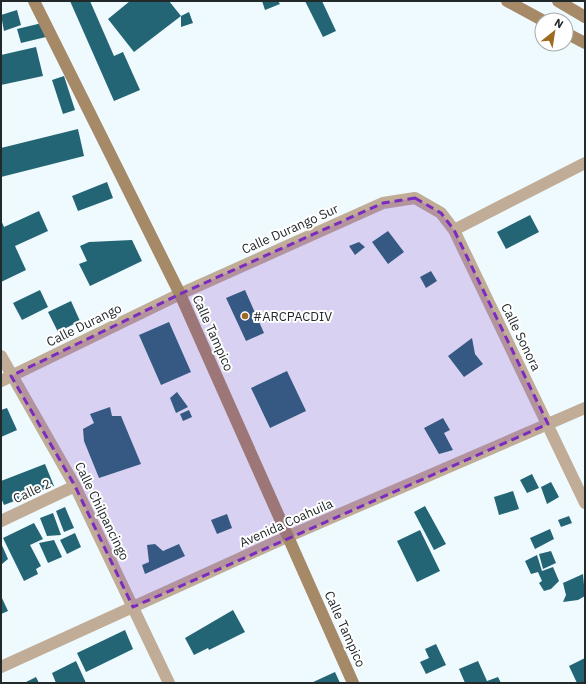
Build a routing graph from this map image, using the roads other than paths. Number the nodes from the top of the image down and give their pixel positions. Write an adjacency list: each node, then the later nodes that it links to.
1 (34, 1): 11 (street, Calle Tampico)
2 (507, 1): 4 (street)
3 (558, 1): 5 (street)
4 (534, 16)
5 (585, 17)
6 (574, 37): 7 (street)
7 (585, 43)
8 (585, 163): 10 (street)
9 (416, 198): 10 (street, Calle Sonora); 11 (street, Calle Durango Sur)
10 (454, 230): 15 (street, Calle Sonora)
11 (180, 294): 13 (street, Calle Durango); 19 (street, Calle Tampico)
12 (1, 356): 13 (street, Calle Chilpancingo)
13 (6, 378): 16 (street, Calle Chilpancingo)
14 (585, 408): 15 (street, Avenida Coahuila)
15 (548, 424): 17 (street, Calle Sonora); 19 (street, Avenida Coahuila)
16 (75, 486): 18 (street, Calle 2); 20 (street, Calle Chilpancingo)
17 (585, 503)
18 (1, 521)
19 (289, 536): 20 (street, Avenida Coahuila); 23 (street, Calle Tampico)
20 (133, 607): 21 (street, Avenida Coahuila); 22 (street, Calle Chilpancingo)
21 (1, 667)
22 (169, 683)
23 (353, 683)

